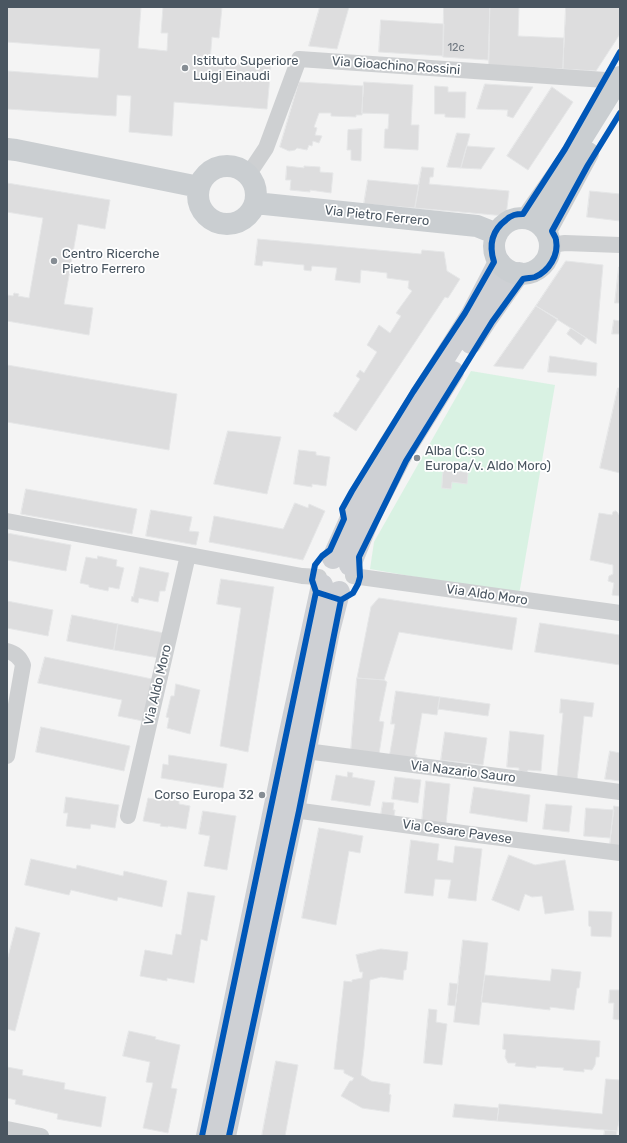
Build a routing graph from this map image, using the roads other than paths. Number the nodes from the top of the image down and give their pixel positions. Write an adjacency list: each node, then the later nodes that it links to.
1 (619, 85): 3 (street, Via Gioachino Rossini); 6 (main road); 8 (main road)
2 (10, 147): 4 (main road)
3 (248, 175): 4 (main road); 5 (main road)
4 (200, 187): 5 (main road)
5 (255, 203): 7 (main road, Via Pietro Ferrero)
6 (527, 218): 7 (main road); 8 (main road)
7 (497, 234): 10 (main road)
8 (548, 238): 9 (street); 11 (main road)
9 (620, 245)
10 (499, 262): 11 (main road); 14 (main road)
11 (519, 273): 14 (main road)
12 (7, 521): 13 (street, Via Aldo Moro)
13 (188, 555): 14 (street, Via Aldo Moro); 21 (street, Via Aldo Moro)
14 (336, 575): 15 (street, Via Aldo Moro); 17 (main road); 25 (main road)
15 (620, 613)
16 (12, 653): 18 (street)
17 (306, 751): 19 (street, Via Nazario Sauro); 20 (main road)
18 (7, 756)
19 (620, 792)
20 (294, 810): 22 (street, Via Cesare Pavese); 26 (main road)
21 (128, 816)
22 (620, 853)
23 (7, 1129): 24 (street)
24 (41, 1136)
25 (207, 1136)
26 (225, 1136)

